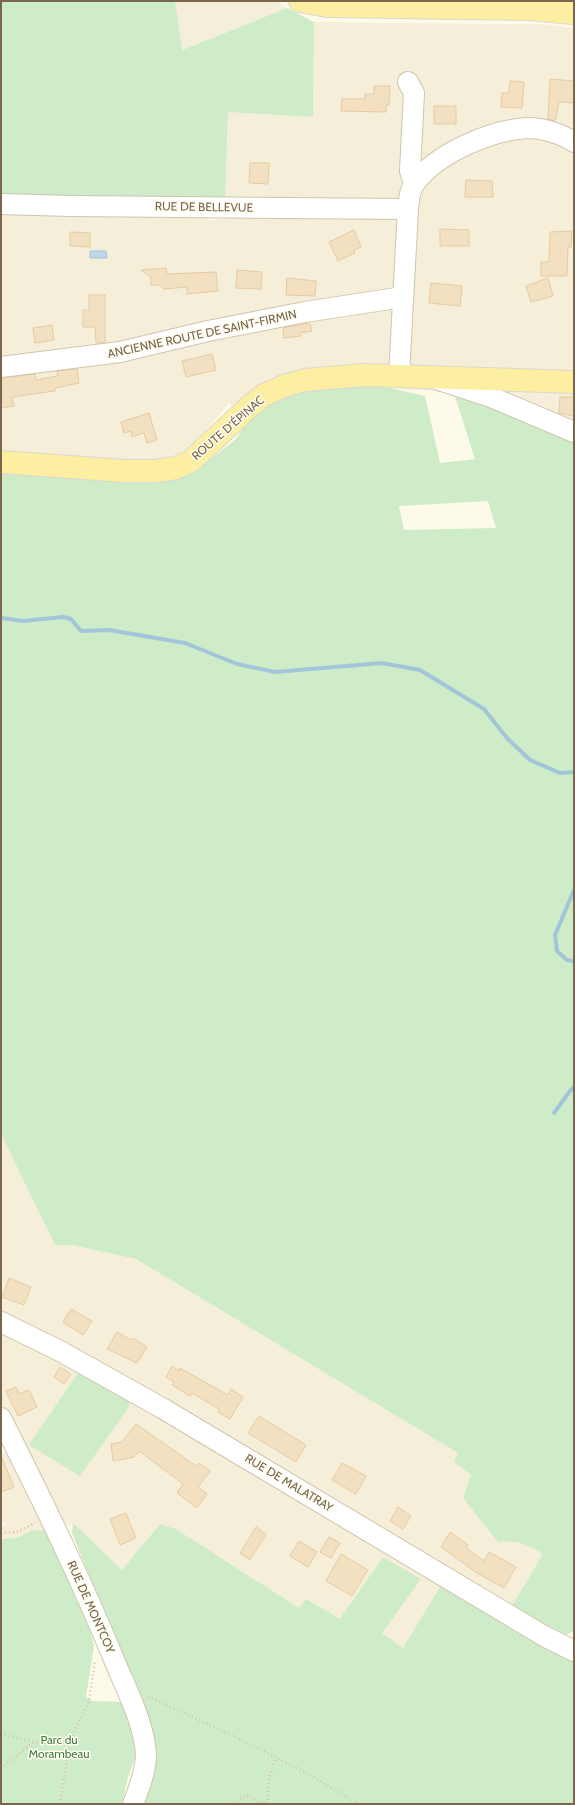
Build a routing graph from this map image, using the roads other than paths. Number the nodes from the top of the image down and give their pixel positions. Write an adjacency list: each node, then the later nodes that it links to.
1 (300, 1): 2 (main road)
2 (574, 13)
3 (408, 82): 5 (street)
4 (574, 142): 5 (street)
5 (414, 184): 7 (street)
6 (1, 204): 7 (street, RUE DE BELLEVUE)
7 (408, 209): 8 (street)
8 (403, 297): 9 (street, ANCIENNE ROUTE DE SAINT-FIRMIN); 10 (street)
9 (1, 367)
10 (399, 376): 11 (main road, ROUTE D'ÉPINAC); 14 (main road, ROUTE D'ÉPINAC)
11 (430, 376): 12 (main road, ROUTE D'ÉPINAC); 13 (street)
12 (574, 382)
13 (574, 432)
14 (1, 462)
15 (1, 1322): 17 (street, RUE DE MALATRAY)
16 (1, 1418): 18 (street, RUE DE MONTCOY)
17 (574, 1651)
18 (133, 1804)

